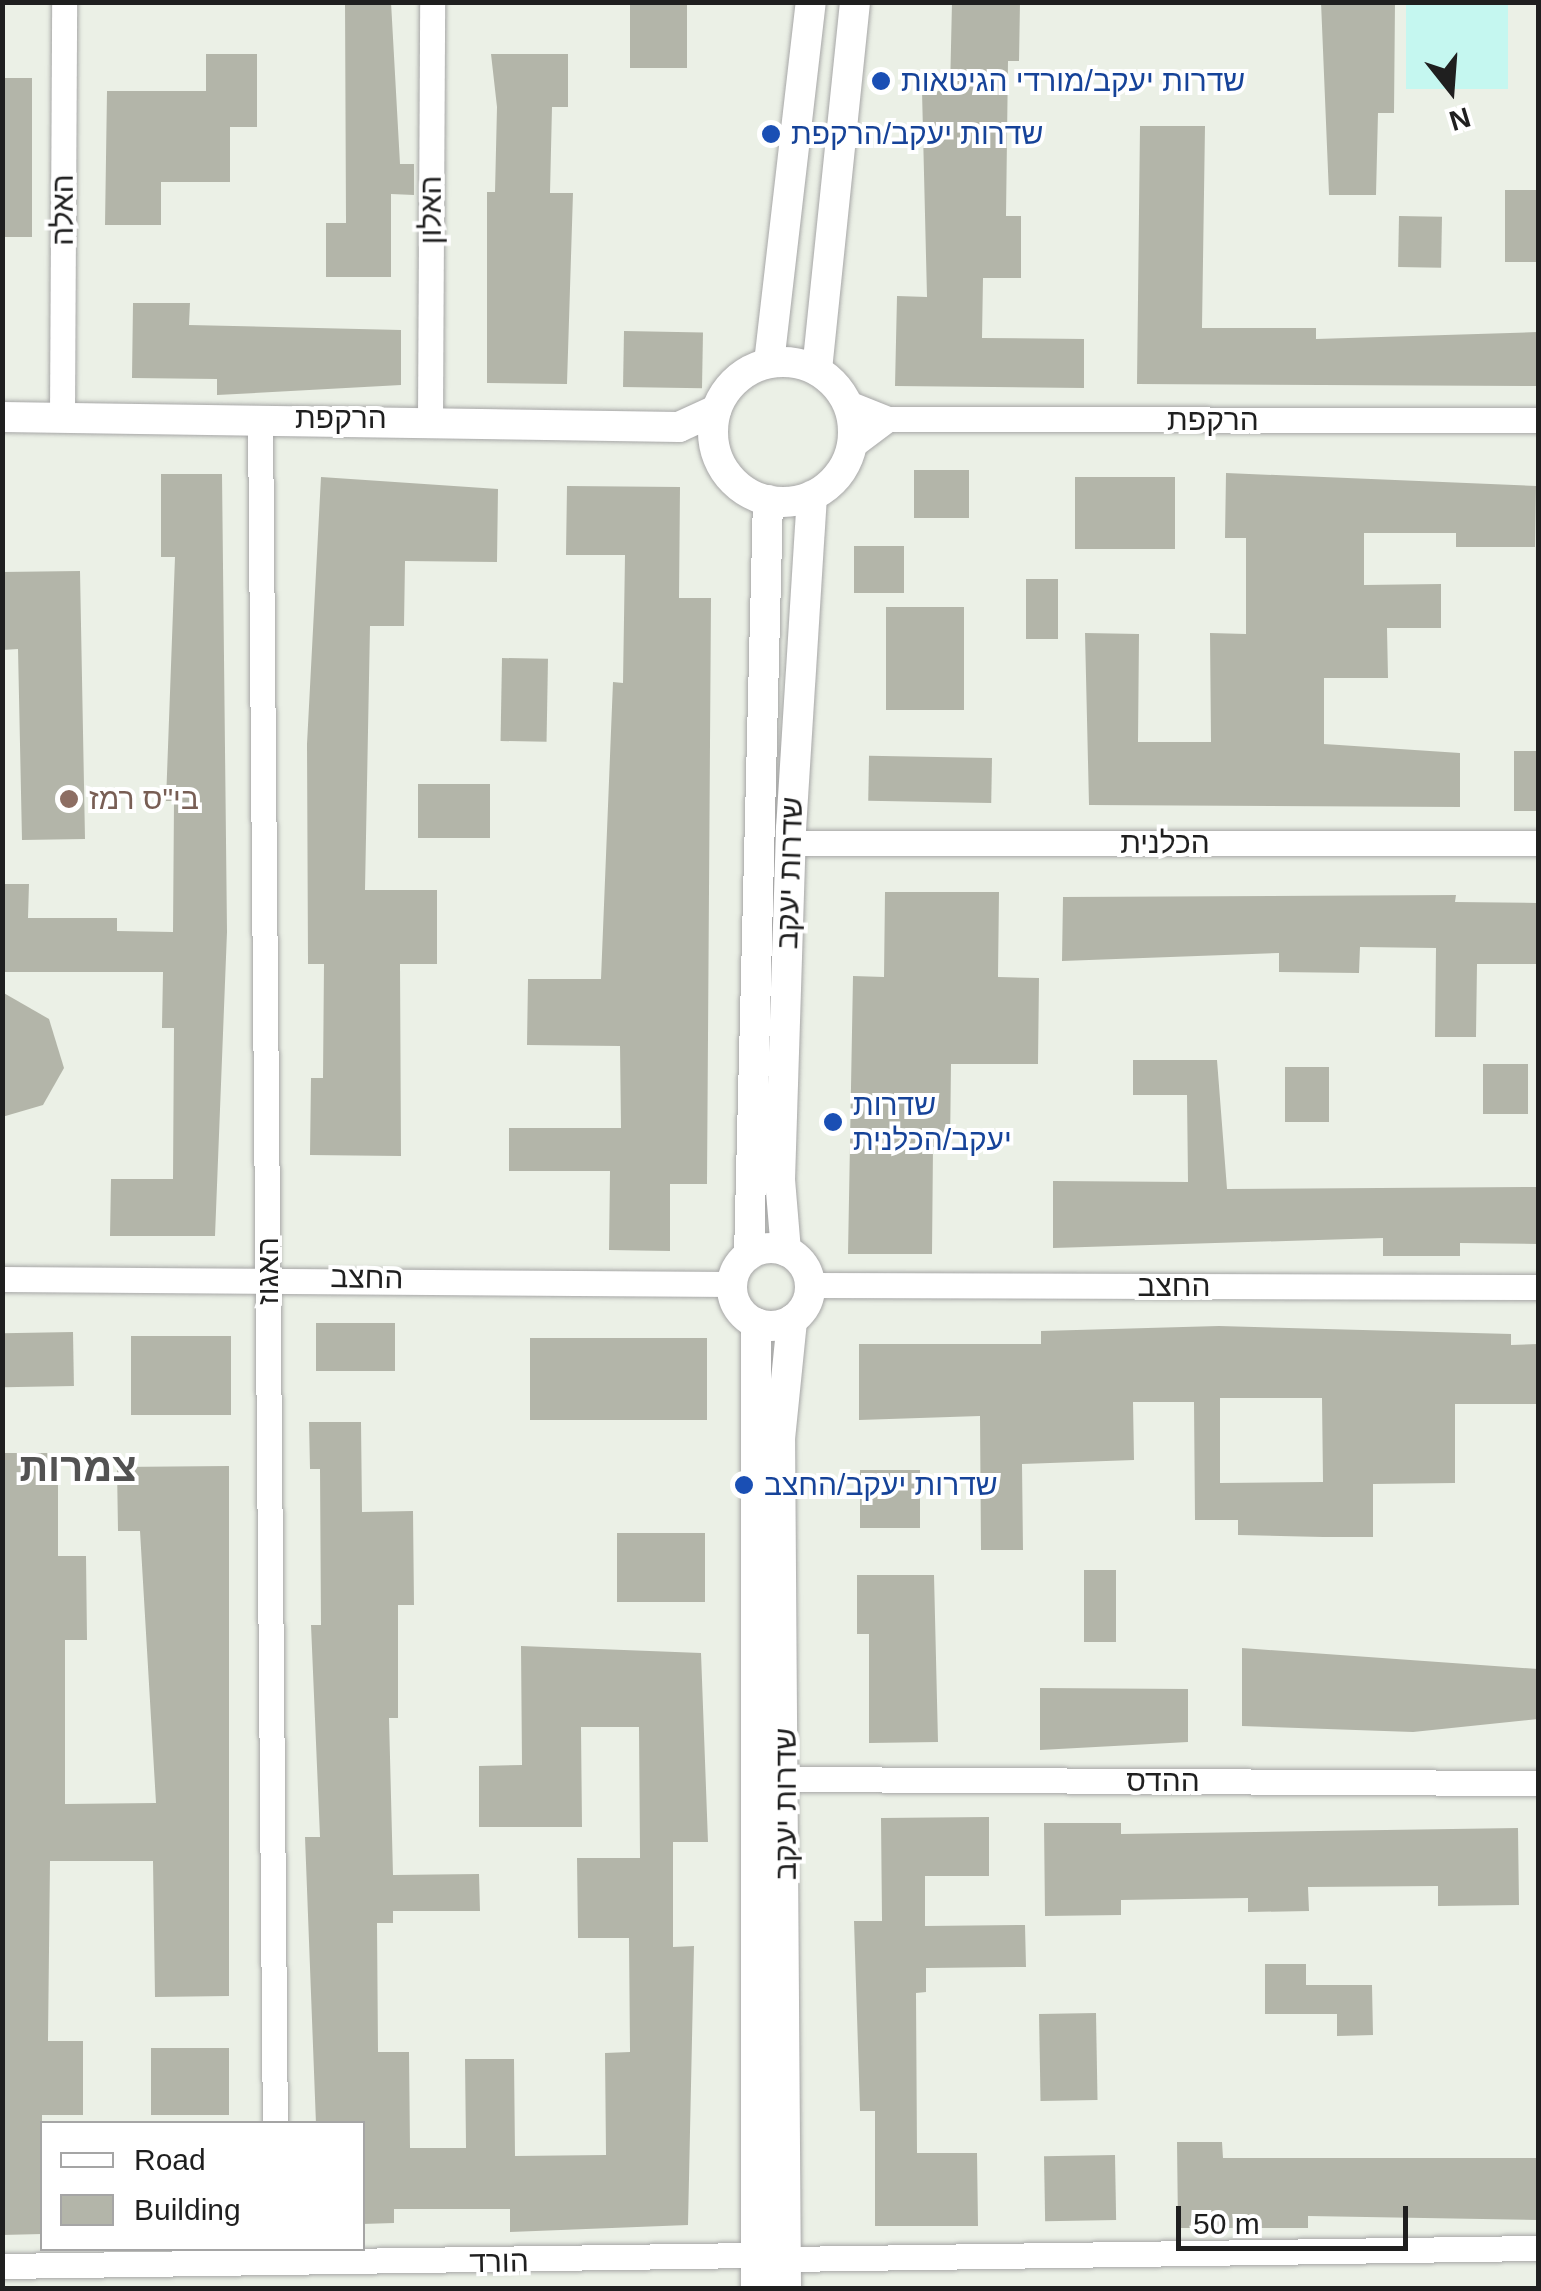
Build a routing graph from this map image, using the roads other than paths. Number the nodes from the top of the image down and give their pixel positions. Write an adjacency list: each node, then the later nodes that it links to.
1 (64, 2): 10 (street, האלה)
2 (432, 2): 12 (street, האלון)
3 (811, 2): 5 (street)
4 (855, 2): 6 (street)
5 (769, 363): 6 (street); 8 (street)
6 (817, 370): 7 (street)
7 (848, 403): 13 (street, הרקפת); 17 (street)
8 (716, 410): 15 (street, הרקפת); 16 (street)
9 (2, 417): 10 (street, הרקפת)
10 (62, 418): 11 (street, הרקפת)
11 (260, 418): 12 (street, הרקפת); 24 (street, האגוז)
12 (430, 418): 15 (street, הרקפת)
13 (888, 420): 14 (street, הרקפת); 17 (street)
14 (1538, 420)
15 (678, 426): 16 (street, הרקפת)
16 (715, 446): 19 (street)
17 (852, 446): 18 (street)
18 (812, 496): 19 (street); 20 (street, שדרות יעקב)
19 (768, 500): 23 (street, שדרות יעקב)
20 (791, 843): 21 (street, הכלנית); 22 (street, שדרות יעקב)
21 (1538, 843)
22 (786, 1251): 23 (street); 27 (street)
23 (749, 1255): 26 (street)
24 (268, 1276): 25 (street, החצב); 26 (street, החצב); 33 (street, האגוז)
25 (2, 1278)
26 (732, 1284): 30 (street)
27 (810, 1285): 28 (street, החצב); 29 (street)
28 (1538, 1287)
29 (792, 1320): 30 (street); 31 (street, שדרות יעקב)
30 (756, 1323): 37 (street, שדרות יעקב)
31 (787, 1778): 32 (street, ההדס); 37 (street, שדרות יעקב)
32 (1538, 1783)
33 (274, 2121)
34 (1538, 2248): 37 (street, הורד)
35 (276, 2256): 36 (street, הורד); 37 (street, הורד)
36 (2, 2266)
37 (776, 2267): 38 (street, שדרות יעקב)
38 (756, 2288)

